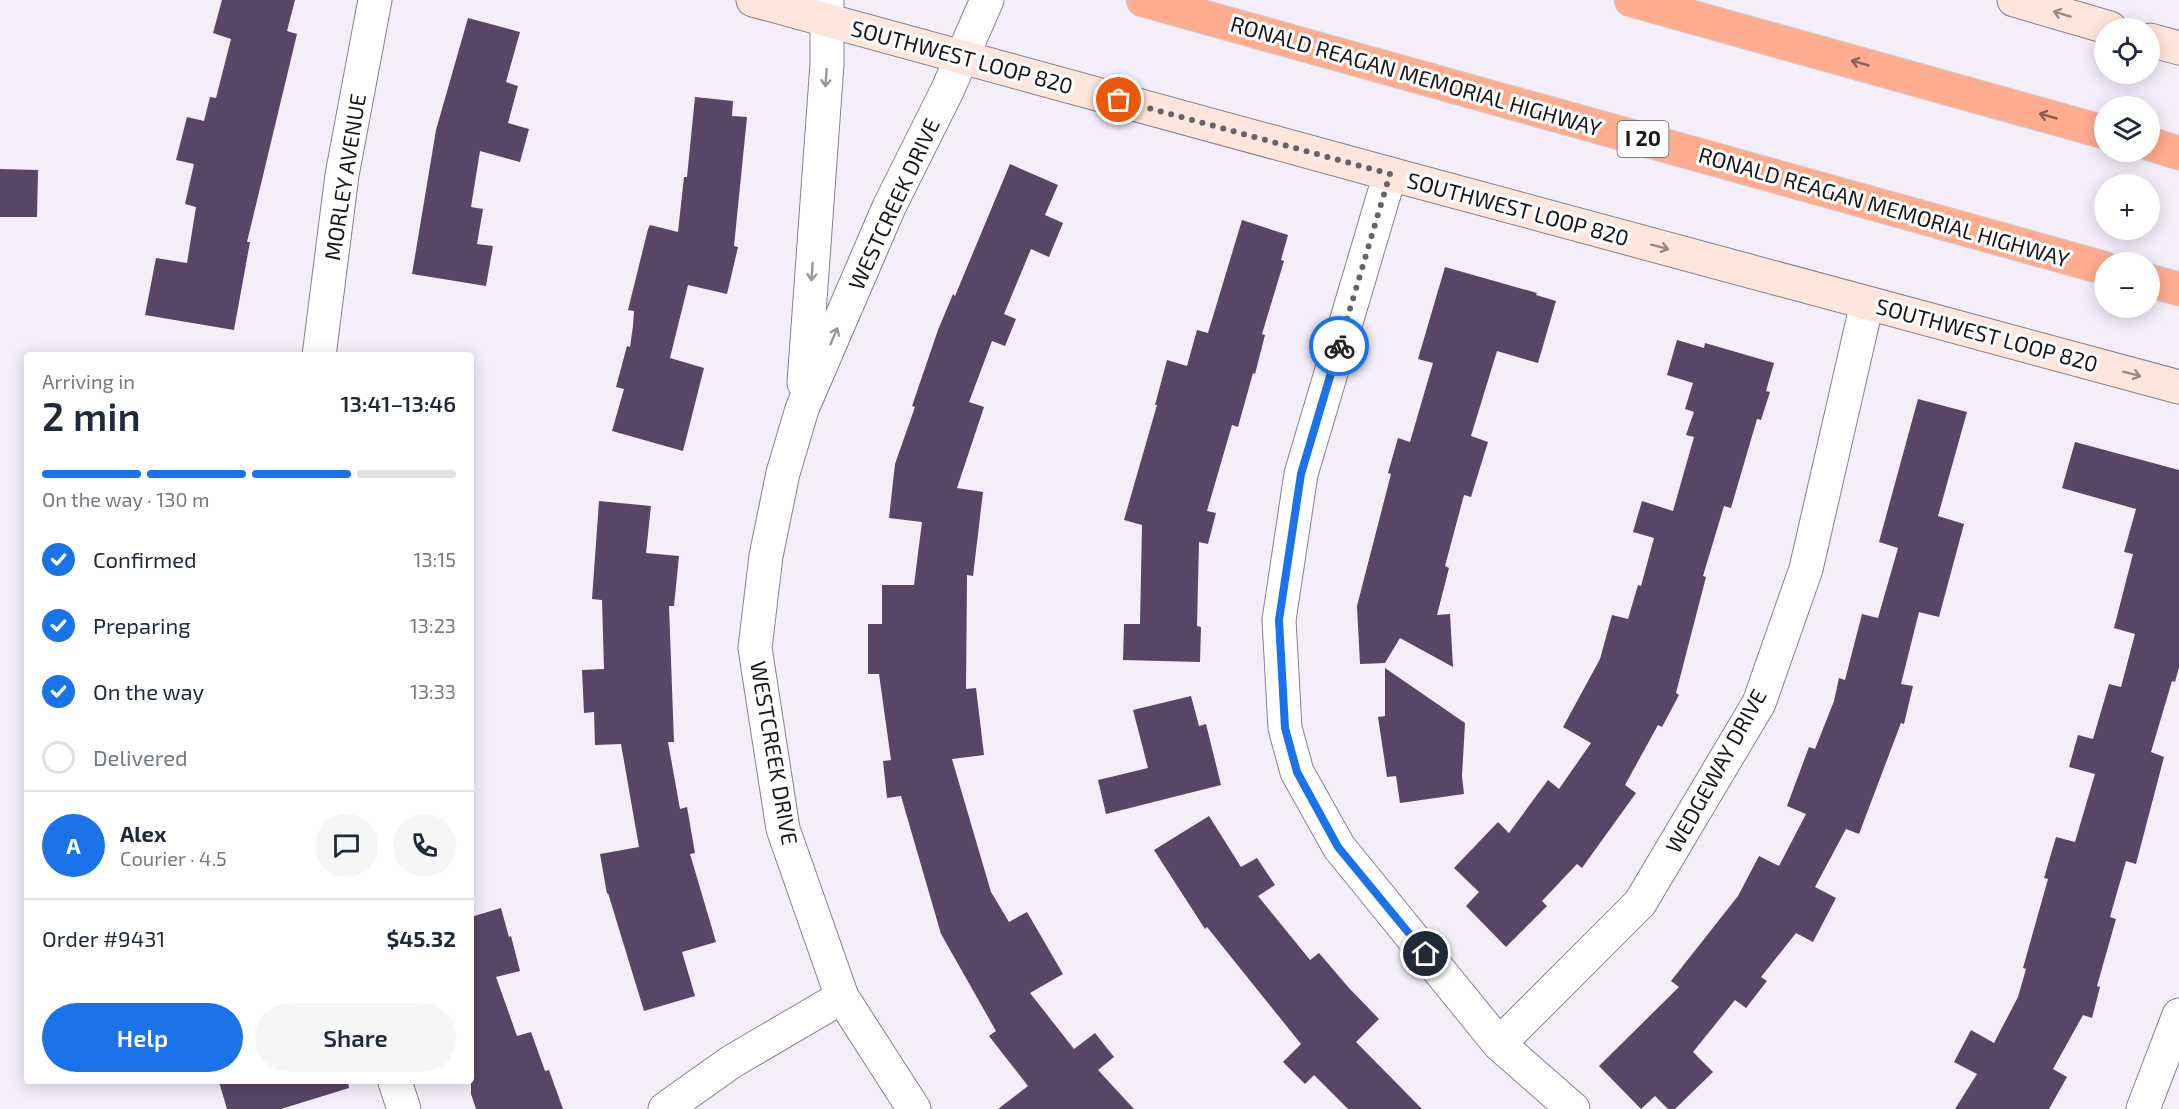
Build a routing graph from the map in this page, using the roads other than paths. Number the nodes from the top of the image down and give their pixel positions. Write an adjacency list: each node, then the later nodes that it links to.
1 (375, 0): 20 (street, MORLEY AVENUE)
2 (753, 0): 7 (main road, SOUTHWEST LOOP 820)
3 (987, 0): 11 (street, WESTCREEK DRIVE)
4 (1143, 0): 16 (highway, RONALD REAGAN MEMORIAL HIGHWAY / I 20)
5 (1631, 0): 12 (highway, one-way to 5)
6 (2014, 0): 8 (main road, one-way to 6)
7 (827, 10): 11 (main road, SOUTHWEST LOOP 820); 22 (street, WESTCREEK DRIVE, one-way to 22)
8 (2094, 23)
9 (2160, 43): 10 (main road)
10 (2179, 48)
11 (962, 57): 15 (main road, SOUTHWEST LOOP 820); 22 (street, WESTCREEK DRIVE, one-way to 11)
12 (2094, 129)
13 (2160, 147): 14 (highway)
14 (2179, 153)
15 (1390, 174): 19 (main road, SOUTHWEST LOOP 820, one-way to 19); 25 (street)
16 (2094, 265)
17 (2160, 284): 18 (highway)
18 (2179, 289)
19 (1867, 303): 21 (main road, SOUTHWEST LOOP 820, one-way to 21); 25 (street, WEDGEWAY DRIVE)
20 (320, 352)
21 (2179, 387)
22 (802, 409): 23 (street, WESTCREEK DRIVE)
23 (842, 997): 28 (street); 29 (street, WESTCREEK DRIVE)
24 (2179, 1015): 31 (street)
25 (1499, 1044): 30 (street)
26 (396, 1084): 27 (street)
27 (404, 1109)
28 (665, 1109)
29 (914, 1109)
30 (1573, 1109)
31 (2143, 1109)

